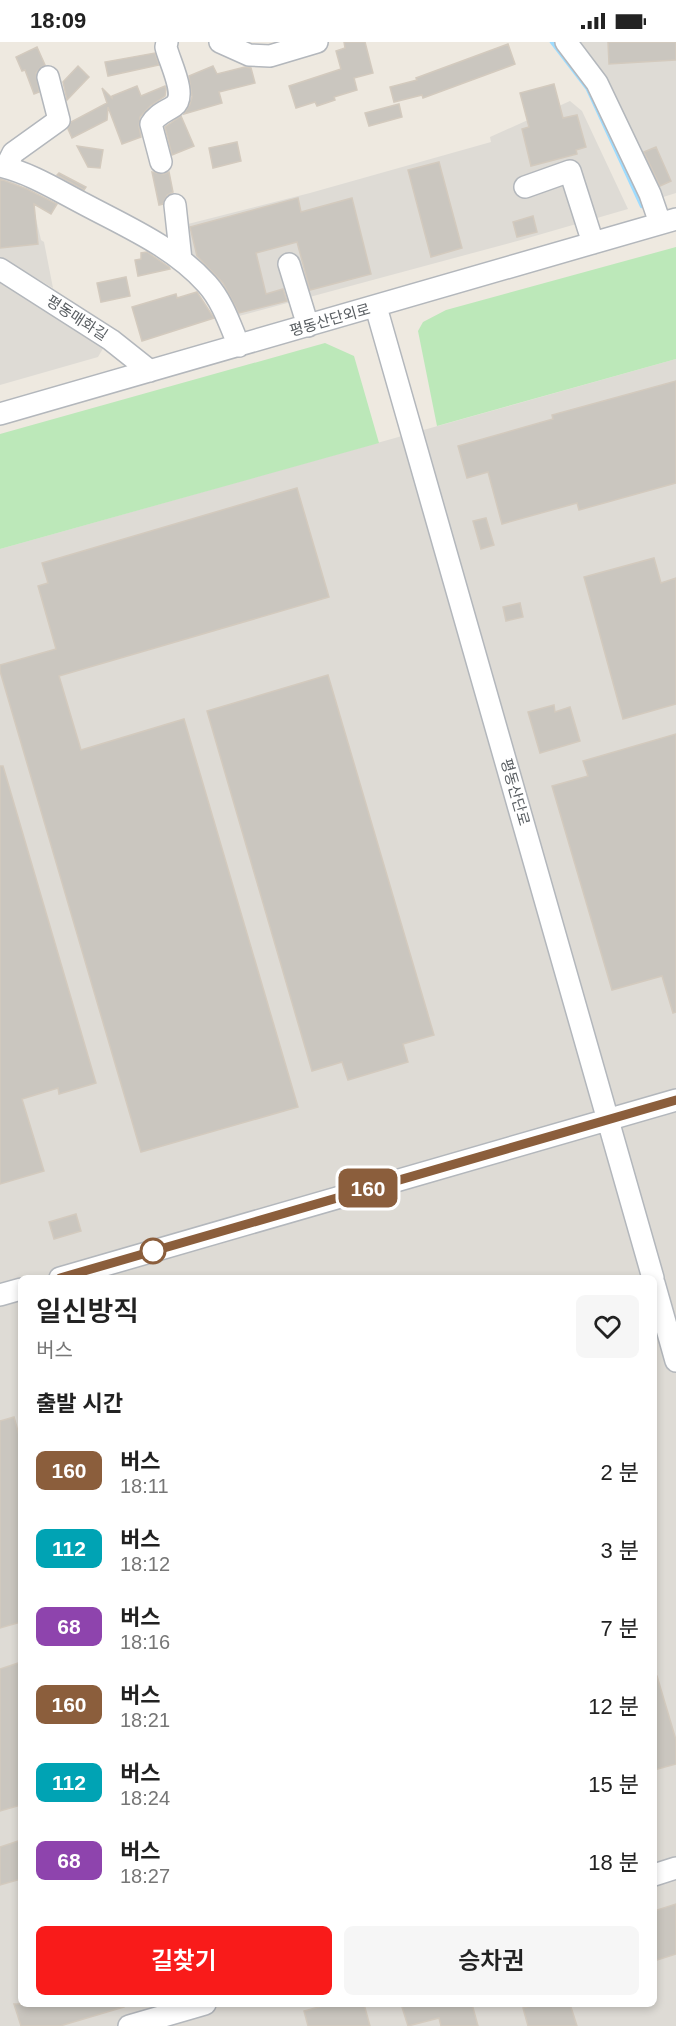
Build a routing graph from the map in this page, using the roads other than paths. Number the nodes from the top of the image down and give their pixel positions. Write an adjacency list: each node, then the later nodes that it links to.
1 (167, 42): 6 (street)
2 (220, 42): 3 (street)
3 (317, 42)
4 (566, 42): 10 (street, 평동산단외로)
5 (48, 77): 7 (street)
6 (161, 162)
7 (3, 166): 12 (street)
8 (525, 187): 11 (street)
9 (175, 205): 12 (street)
10 (668, 221): 11 (street, 평동산단외로)
11 (592, 243): 15 (street, 평동산단외로)
12 (181, 260): 17 (street)
13 (290, 264): 16 (street)
14 (0, 269): 18 (street, 평동매화길)
15 (376, 307): 16 (street, 평동산단외로); 21 (street, 평동산단로)
16 (308, 326): 17 (street, 평동산단외로)
17 (238, 346): 18 (street, 평동산단외로)
18 (150, 371): 19 (street, 평동산단외로)
19 (0, 414)
20 (676, 1100): 21 (street)
21 (608, 1118): 22 (street); 23 (street, 평동산단로)
22 (70, 1275)
23 (651, 1275)
24 (18, 1290): 26 (street)
25 (657, 1294): 27 (street)
26 (0, 1295)
27 (676, 1361)
28 (676, 1868): 29 (street)
29 (657, 1874)
30 (195, 2007): 31 (street)
31 (129, 2026)

